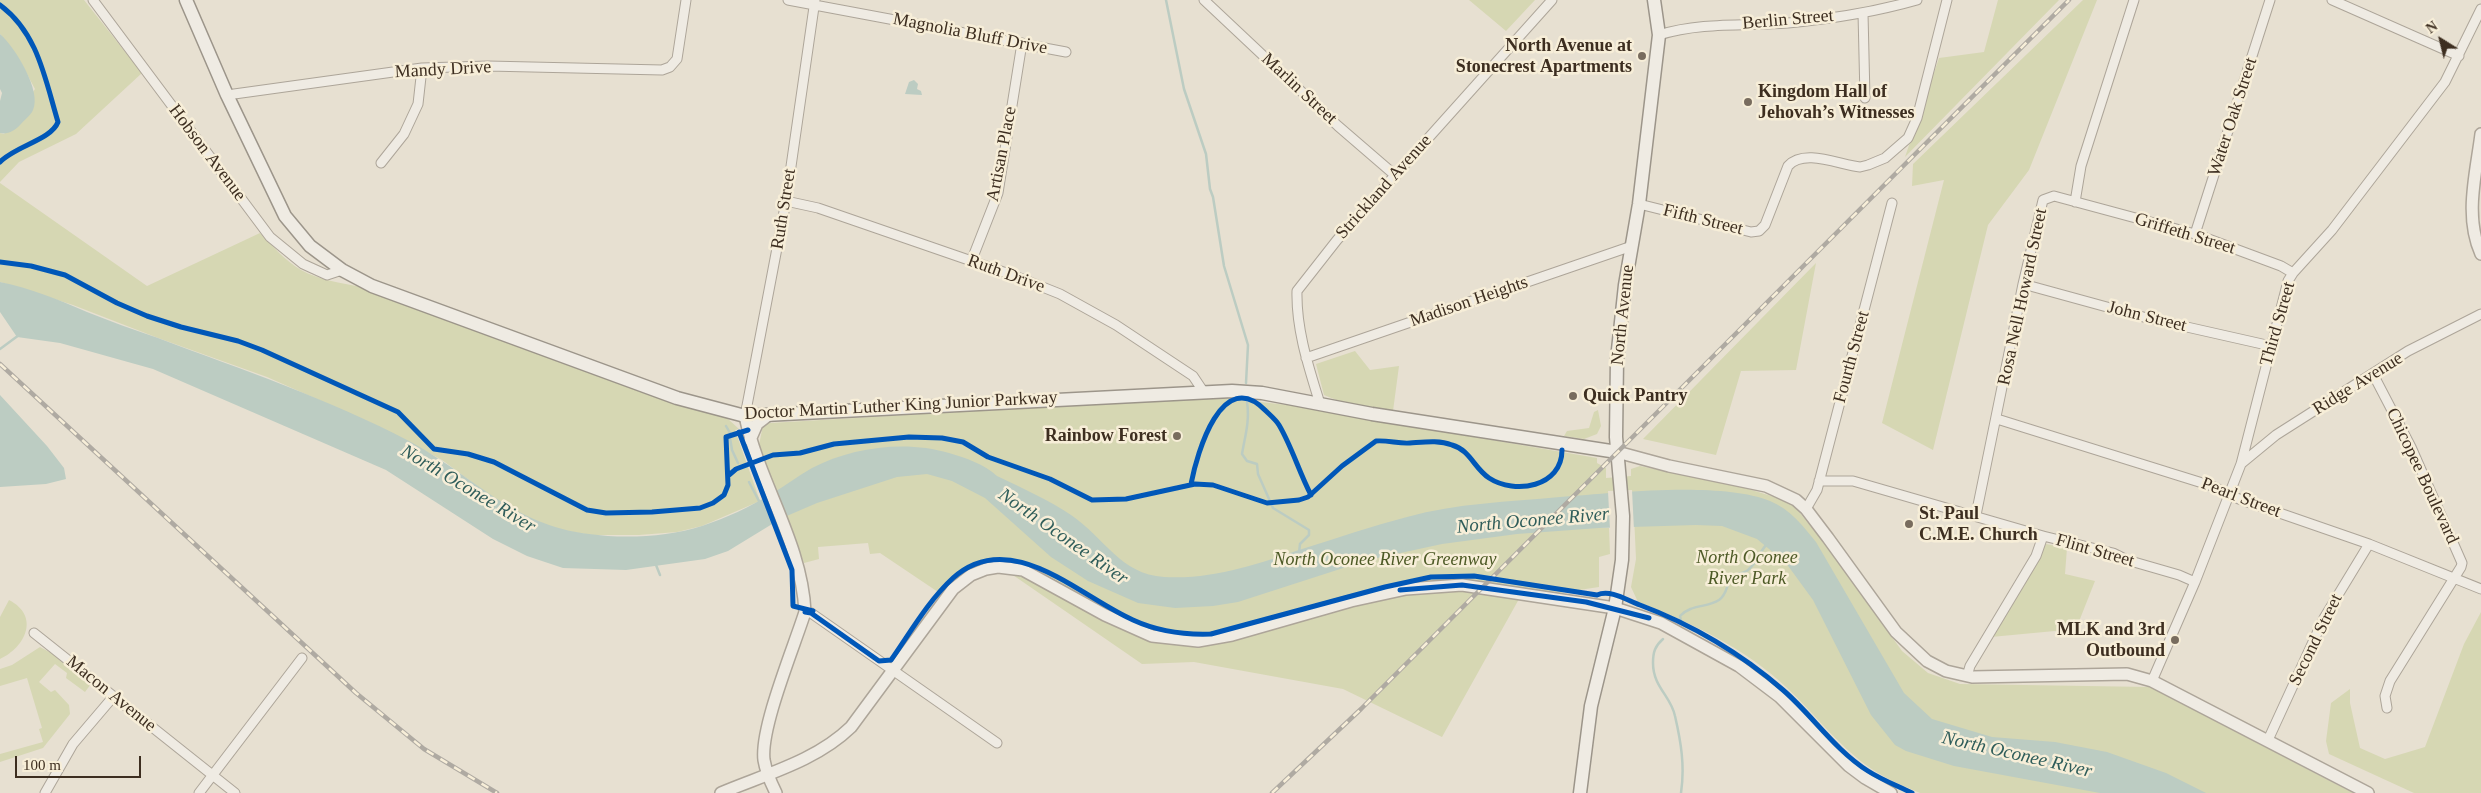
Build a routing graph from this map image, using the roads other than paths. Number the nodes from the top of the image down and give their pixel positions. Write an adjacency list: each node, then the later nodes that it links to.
1 (93, 0): 34 (street, Hobson Avenue)
2 (186, 0): 21 (main road, Doctor Martin Luther King Junior Parkway)
3 (686, 0): 20 (street, Mandy Drive)
4 (788, 0): 13 (street, Magnolia Bluff Drive)
5 (1204, 0): 25 (street, Marlin Street)
6 (1552, 0): 25 (street, Strickland Avenue)
7 (1654, 0): 16 (main road, North Avenue)
8 (1917, 0): 15 (street, Berlin Street)
9 (1948, 0): 29 (street, Fifth Street)
10 (2134, 0): 27 (street, Rosa Nell Howard Street)
11 (2270, 0): 30 (street, Water Oak Street)
12 (2332, 0): 19 (street)
13 (815, 2): 17 (street, Magnolia Bluff Drive); 26 (street, Ruth Street)
14 (2481, 9): 19 (street, Third Street)
15 (1863, 13): 16 (street, Berlin Street); 22 (street)
16 (1658, 35): 29 (main road, North Avenue)
17 (1022, 43): 18 (street, Magnolia Bluff Drive); 33 (street, Artisan Place)
18 (1066, 52)
19 (2459, 56): 35 (street, Third Street)
20 (422, 68): 21 (street, Mandy Drive); 24 (street)
21 (227, 95): 34 (main road, Doctor Martin Luther King Junior Parkway)
22 (1865, 98)
23 (2481, 137): 32 (street)
24 (381, 163)
25 (1396, 176): 39 (street, Strickland Avenue)
26 (786, 201): 33 (street, Ruth Drive); 44 (street, Ruth Street)
27 (2076, 202): 30 (street, Griffeth Street); 36 (street, Rosa Nell Howard Street)
28 (1892, 203): 49 (street, Fourth Street)
29 (1639, 204): 31 (main road, North Avenue)
30 (2196, 234): 35 (street, Griffeth Street)
31 (1632, 246): 39 (street, Madison Heights); 47 (main road, North Avenue)
32 (2481, 254)
33 (972, 262): 41 (street, Ruth Drive)
34 (342, 270): 44 (main road, Doctor Martin Luther King Junior Parkway)
35 (2293, 272): 38 (street, Third Street)
36 (2023, 284): 38 (street, John Street); 45 (street, Rosa Nell Howard Street)
37 (2481, 314): 40 (street, Ridge Avenue)
38 (2271, 346): 48 (street, Third Street)
39 (1306, 358): 42 (street, Strickland Avenue)
40 (2372, 374): 48 (street, Ridge Avenue); 55 (street, Chicopee Boulevard)
41 (1203, 391): 42 (main road, Doctor Martin Luther King Junior Parkway); 43 (main road, Doctor Martin Luther King Junior Parkway)
42 (1320, 404): 47 (main road, Doctor Martin Luther King Junior Parkway)
43 (770, 414): 44 (main road, Doctor Martin Luther King Junior Parkway); 46 (street)
44 (745, 416): 46 (street)
45 (1997, 419): 50 (street, Pearl Street); 52 (street, Rosa Nell Howard Street)
46 (750, 440): 59 (street)
47 (1617, 452): 51 (street); 58 (main road, North Avenue)
48 (2241, 464): 50 (street, Third Street)
49 (1819, 481): 51 (street, Fourth Street); 52 (street, Flint Street)
50 (2228, 493): 54 (street, Pearl Street); 56 (street, Third Street)
51 (1806, 509): 63 (street)
52 (1976, 515): 53 (street, Flint Street)
53 (2043, 536): 56 (street, Flint Street); 63 (street)
54 (2369, 544): 55 (street, Pearl Street); 67 (street, Second Street)
55 (2455, 578): 57 (street, Pearl Street); 66 (street)
56 (2195, 582): 64 (street, Third Street)
57 (2481, 588)
58 (1615, 608): 62 (street); 69 (main road, North Avenue); 79 (street)
59 (805, 612): 62 (street); 70 (street)
60 (34, 633): 65 (street, Macon Avenue)
61 (302, 658): 71 (street)
62 (892, 671): 68 (street); 70 (street)
63 (1966, 676): 64 (street)
64 (2152, 681): 67 (street)
65 (113, 697): 71 (street, Macon Avenue); 72 (street)
66 (2387, 708)
67 (2268, 740): 80 (street)
68 (997, 743)
69 (1585, 748): 77 (main road, North Avenue); 78 (main road, North Avenue)
70 (768, 773): 75 (street); 76 (street)
71 (213, 775): 73 (street); 74 (street, Macon Avenue)
72 (45, 793)
73 (199, 793)
74 (235, 793)
75 (721, 793)
76 (776, 793)
77 (1580, 793)
78 (1589, 793)
79 (1891, 793)
80 (2368, 793)

